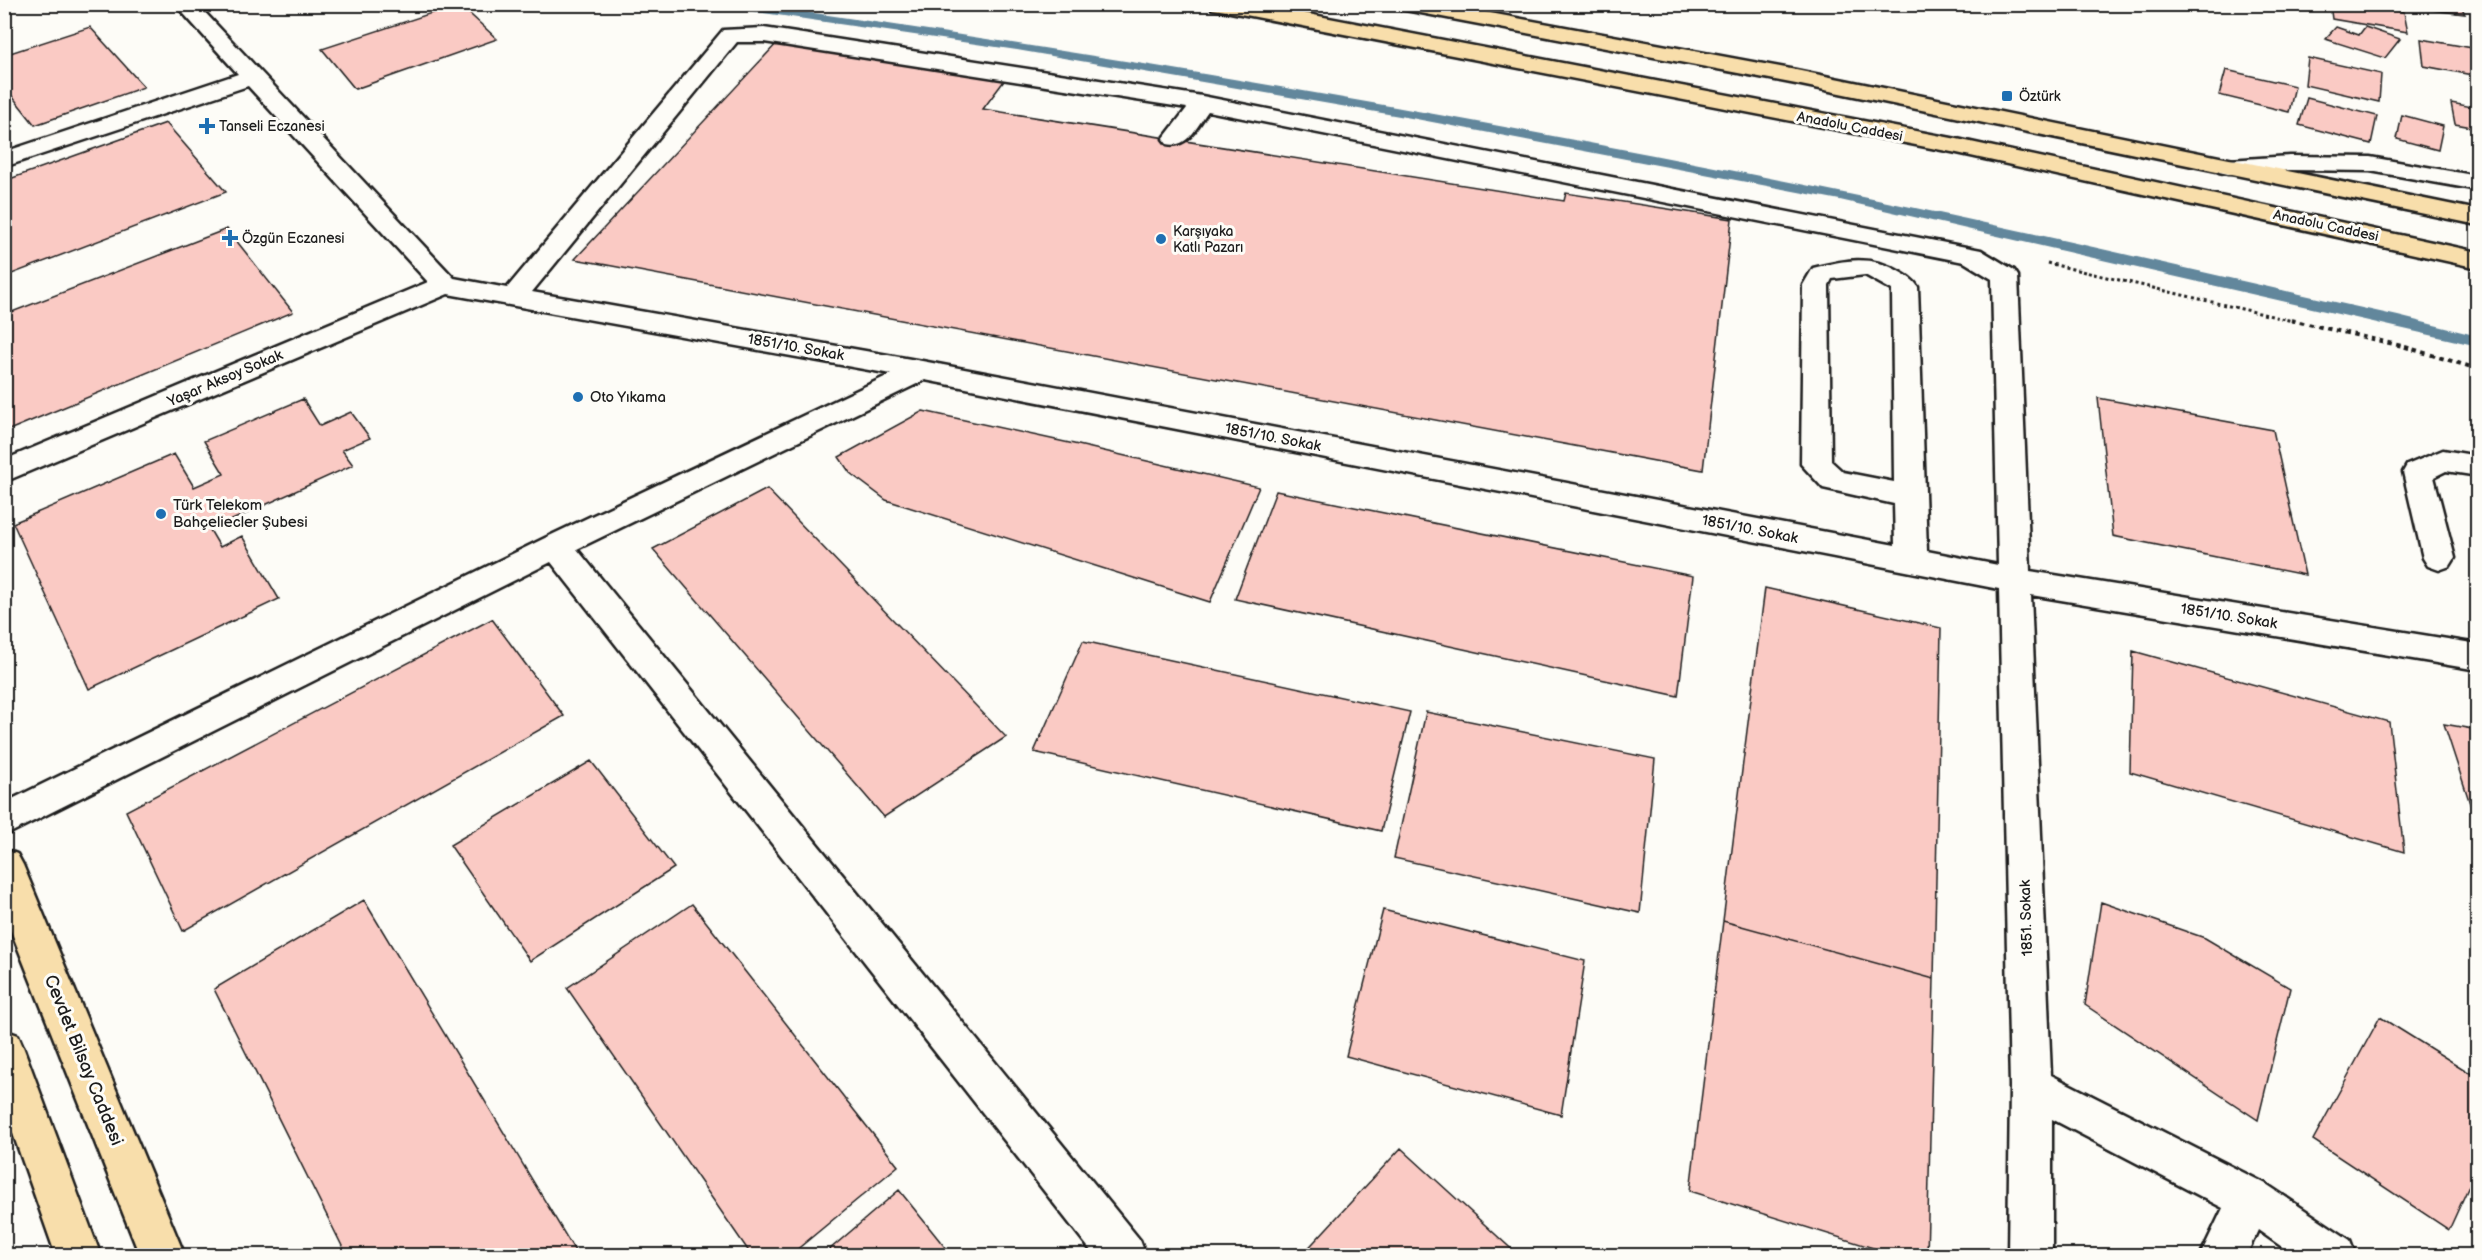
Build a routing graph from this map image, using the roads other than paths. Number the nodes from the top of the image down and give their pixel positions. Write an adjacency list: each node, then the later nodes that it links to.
1 (185, 4): 4 (street)
2 (1220, 4): 13 (main road, Anadolu Caddesi)
3 (1405, 4): 10 (main road)
4 (252, 77): 7 (street); 14 (street)
5 (1202, 103): 6 (street); 15 (street); 23 (street, 1851. Sokak)
6 (1175, 139)
7 (4, 160)
8 (2478, 161): 9 (street)
9 (2370, 164): 10 (street); 11 (street)
10 (2228, 167): 12 (main road)
11 (2478, 183)
12 (2478, 218)
13 (2478, 260)
14 (445, 285): 15 (street, 1851/10. Sokak); 18 (street, Yaşar Aksoy Sokak)
15 (514, 297): 16 (street, 1851/10. Sokak)
16 (922, 370): 20 (street); 22 (street, 1851/10. Sokak)
17 (2478, 466): 21 (street)
18 (4, 472)
19 (1910, 496): 19 (street); 22 (street)
20 (556, 546): 25 (street); 32 (street)
21 (2439, 558)
22 (1911, 560): 23 (street, 1851/10. Sokak)
23 (2014, 580): 24 (street, 1851/10. Sokak); 28 (street, 1851. Sokak)
24 (2478, 657)
25 (4, 821)
26 (4, 865): 31 (main road, Cevdet Bilsay Caddesi)
27 (4, 1049): 30 (main road)
28 (2031, 1086): 29 (street); 33 (street, 1851. Sokak)
29 (2251, 1199): 34 (street); 35 (street)
30 (79, 1256)
31 (163, 1256)
32 (1124, 1256)
33 (2030, 1256)
34 (2222, 1256)
35 (2334, 1256)

